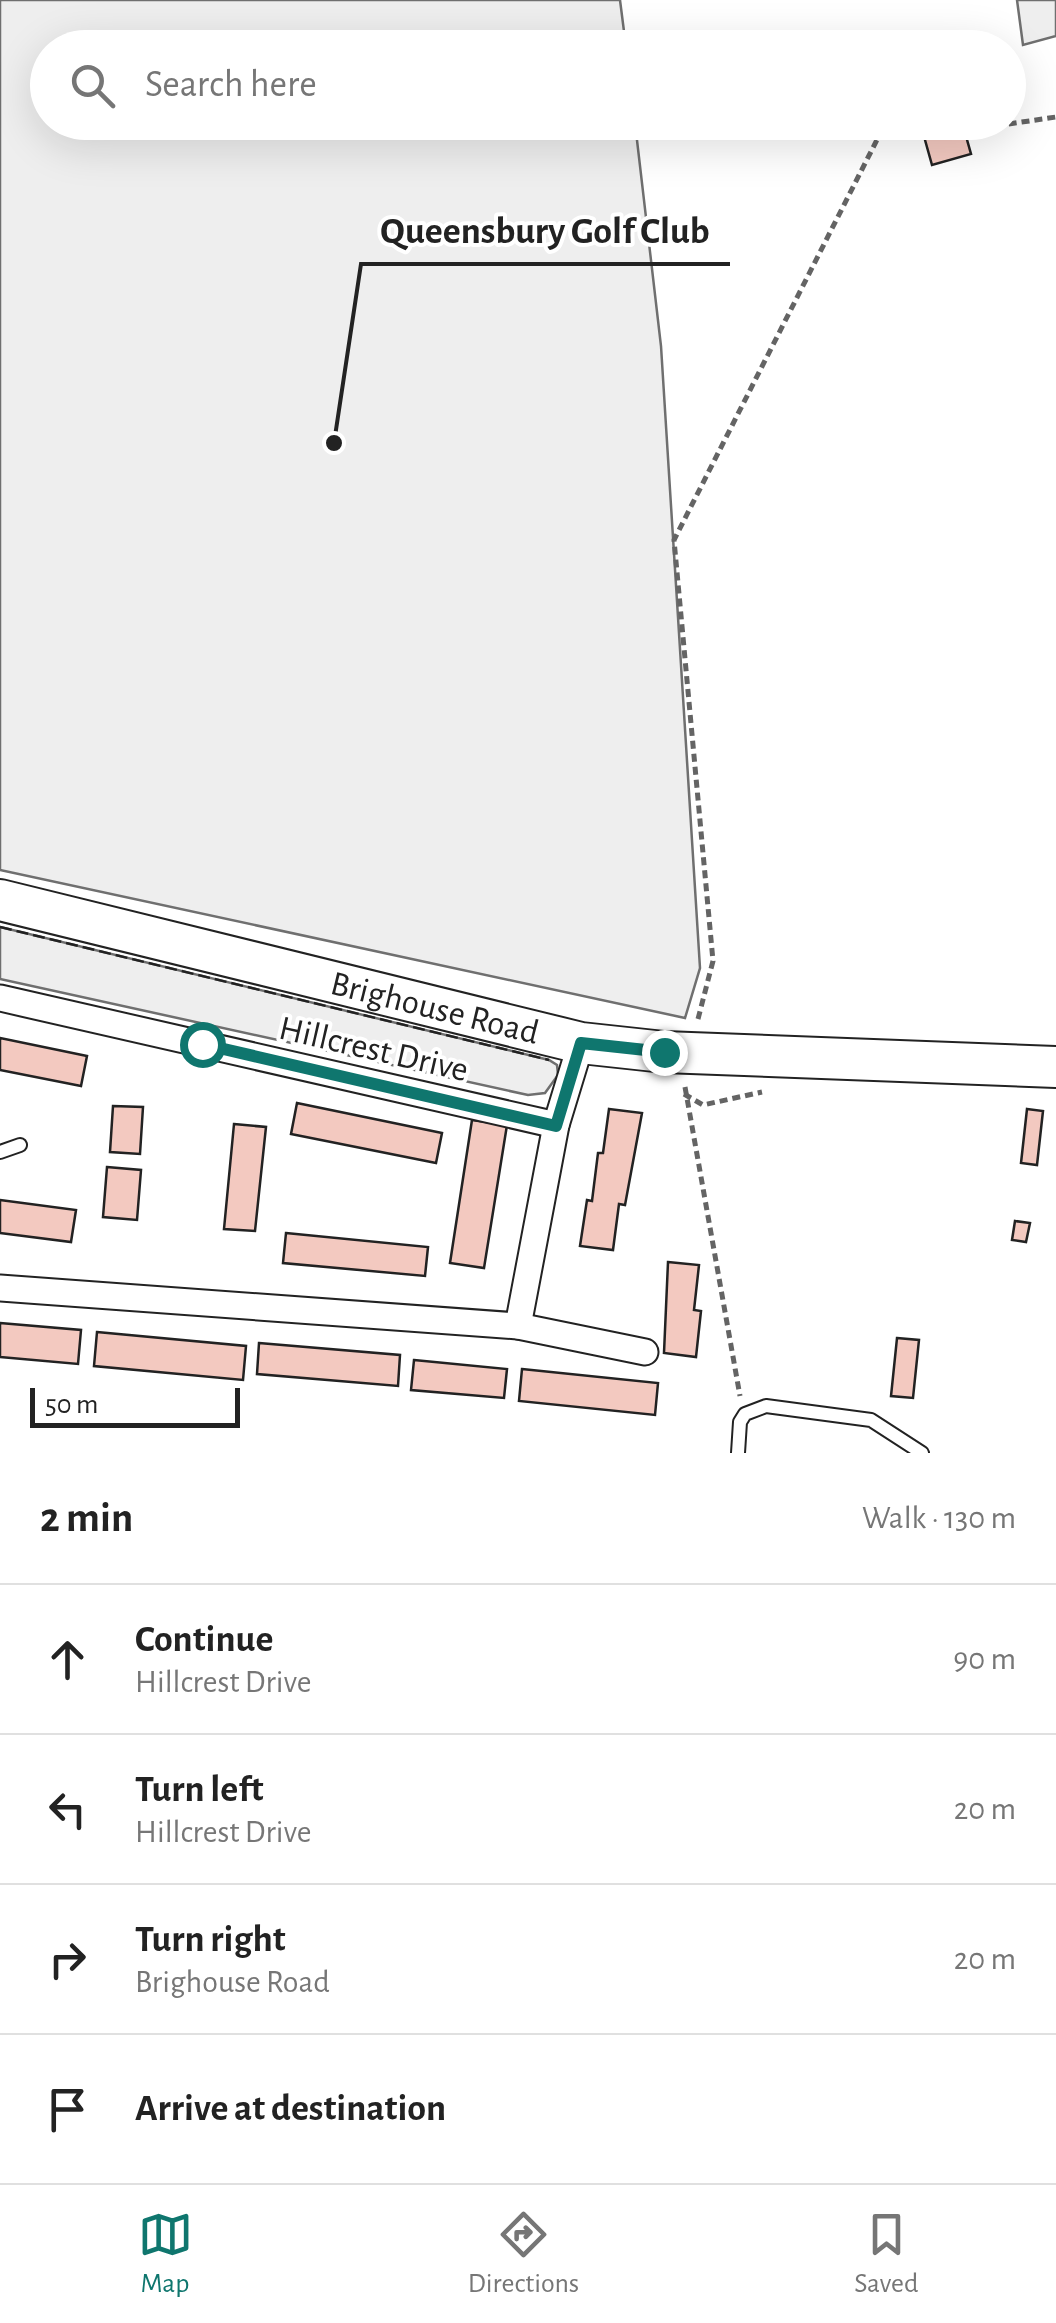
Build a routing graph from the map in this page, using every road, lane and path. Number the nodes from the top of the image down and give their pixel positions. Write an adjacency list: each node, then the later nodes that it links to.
1 (1056, 118): 2 (path)
2 (1026, 121)
3 (877, 140): 7 (path)
4 (0, 900): 6 (main road, Brighouse Road)
5 (0, 998): 9 (street, Hillcrest Drive)
6 (581, 1043): 7 (main road, Brighouse Road); 9 (street)
7 (691, 1052): 8 (main road, Brighouse Road); 15 (path)
8 (1056, 1067)
9 (556, 1126): 13 (street)
10 (20, 1145): 11 (lane)
11 (0, 1152)
12 (0, 1288): 13 (street)
13 (518, 1326): 14 (street)
14 (644, 1352)
15 (740, 1422): 16 (lane); 17 (lane)
16 (738, 1453)
17 (922, 1453)

